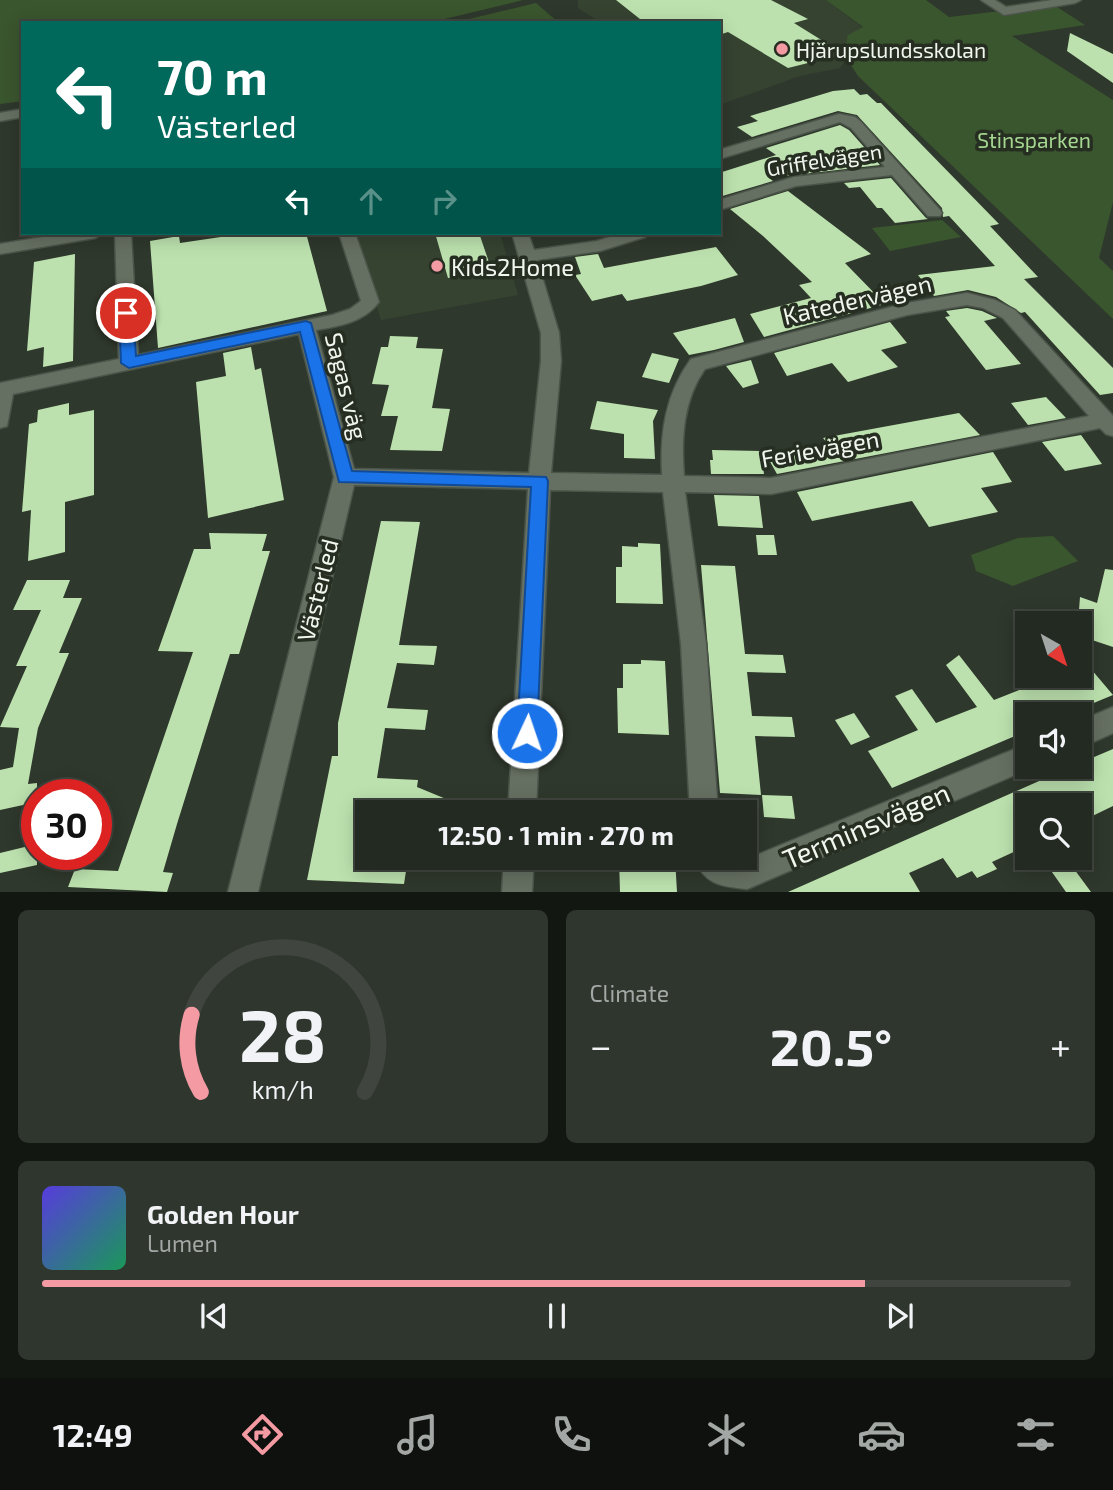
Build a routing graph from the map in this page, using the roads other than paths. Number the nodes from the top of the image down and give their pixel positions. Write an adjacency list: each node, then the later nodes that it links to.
1 (987, 0): 2 (street)
2 (1075, 0)
3 (21, 113): 4 (street)
4 (0, 117)
5 (721, 154): 6 (street, Griffelvägen)
6 (896, 170): 7 (street, Griffelvägen); 8 (street, Griffelvägen)
7 (721, 204)
8 (934, 213)
9 (82, 235): 14 (street)
10 (123, 235): 17 (street)
11 (348, 235): 16 (street)
12 (521, 235): 15 (street)
13 (618, 236): 15 (street)
14 (0, 248)
15 (527, 256): 22 (street)
16 (306, 326): 17 (street, Sagas väg); 21 (street, Sagas väg)
17 (129, 363): 18 (street, Sagas väg)
18 (2, 389): 19 (street)
19 (0, 421)
20 (1109, 425): 23 (street, Ferievägen); 23 (street, Katedervägen)
21 (345, 477): 22 (street); 33 (street, Västerled)
22 (540, 481): 23 (street, Ferievägen); 27 (street)
23 (674, 484): 28 (street)
24 (1113, 719): 25 (street)
25 (1092, 729)
26 (1015, 762): 32 (street, Terminsvägen)
27 (523, 800)
28 (703, 800)
29 (518, 870): 34 (street)
30 (718, 870): 31 (street, Terminsvägen)
31 (757, 870)
32 (757, 870)
33 (243, 891)
34 (517, 891)

